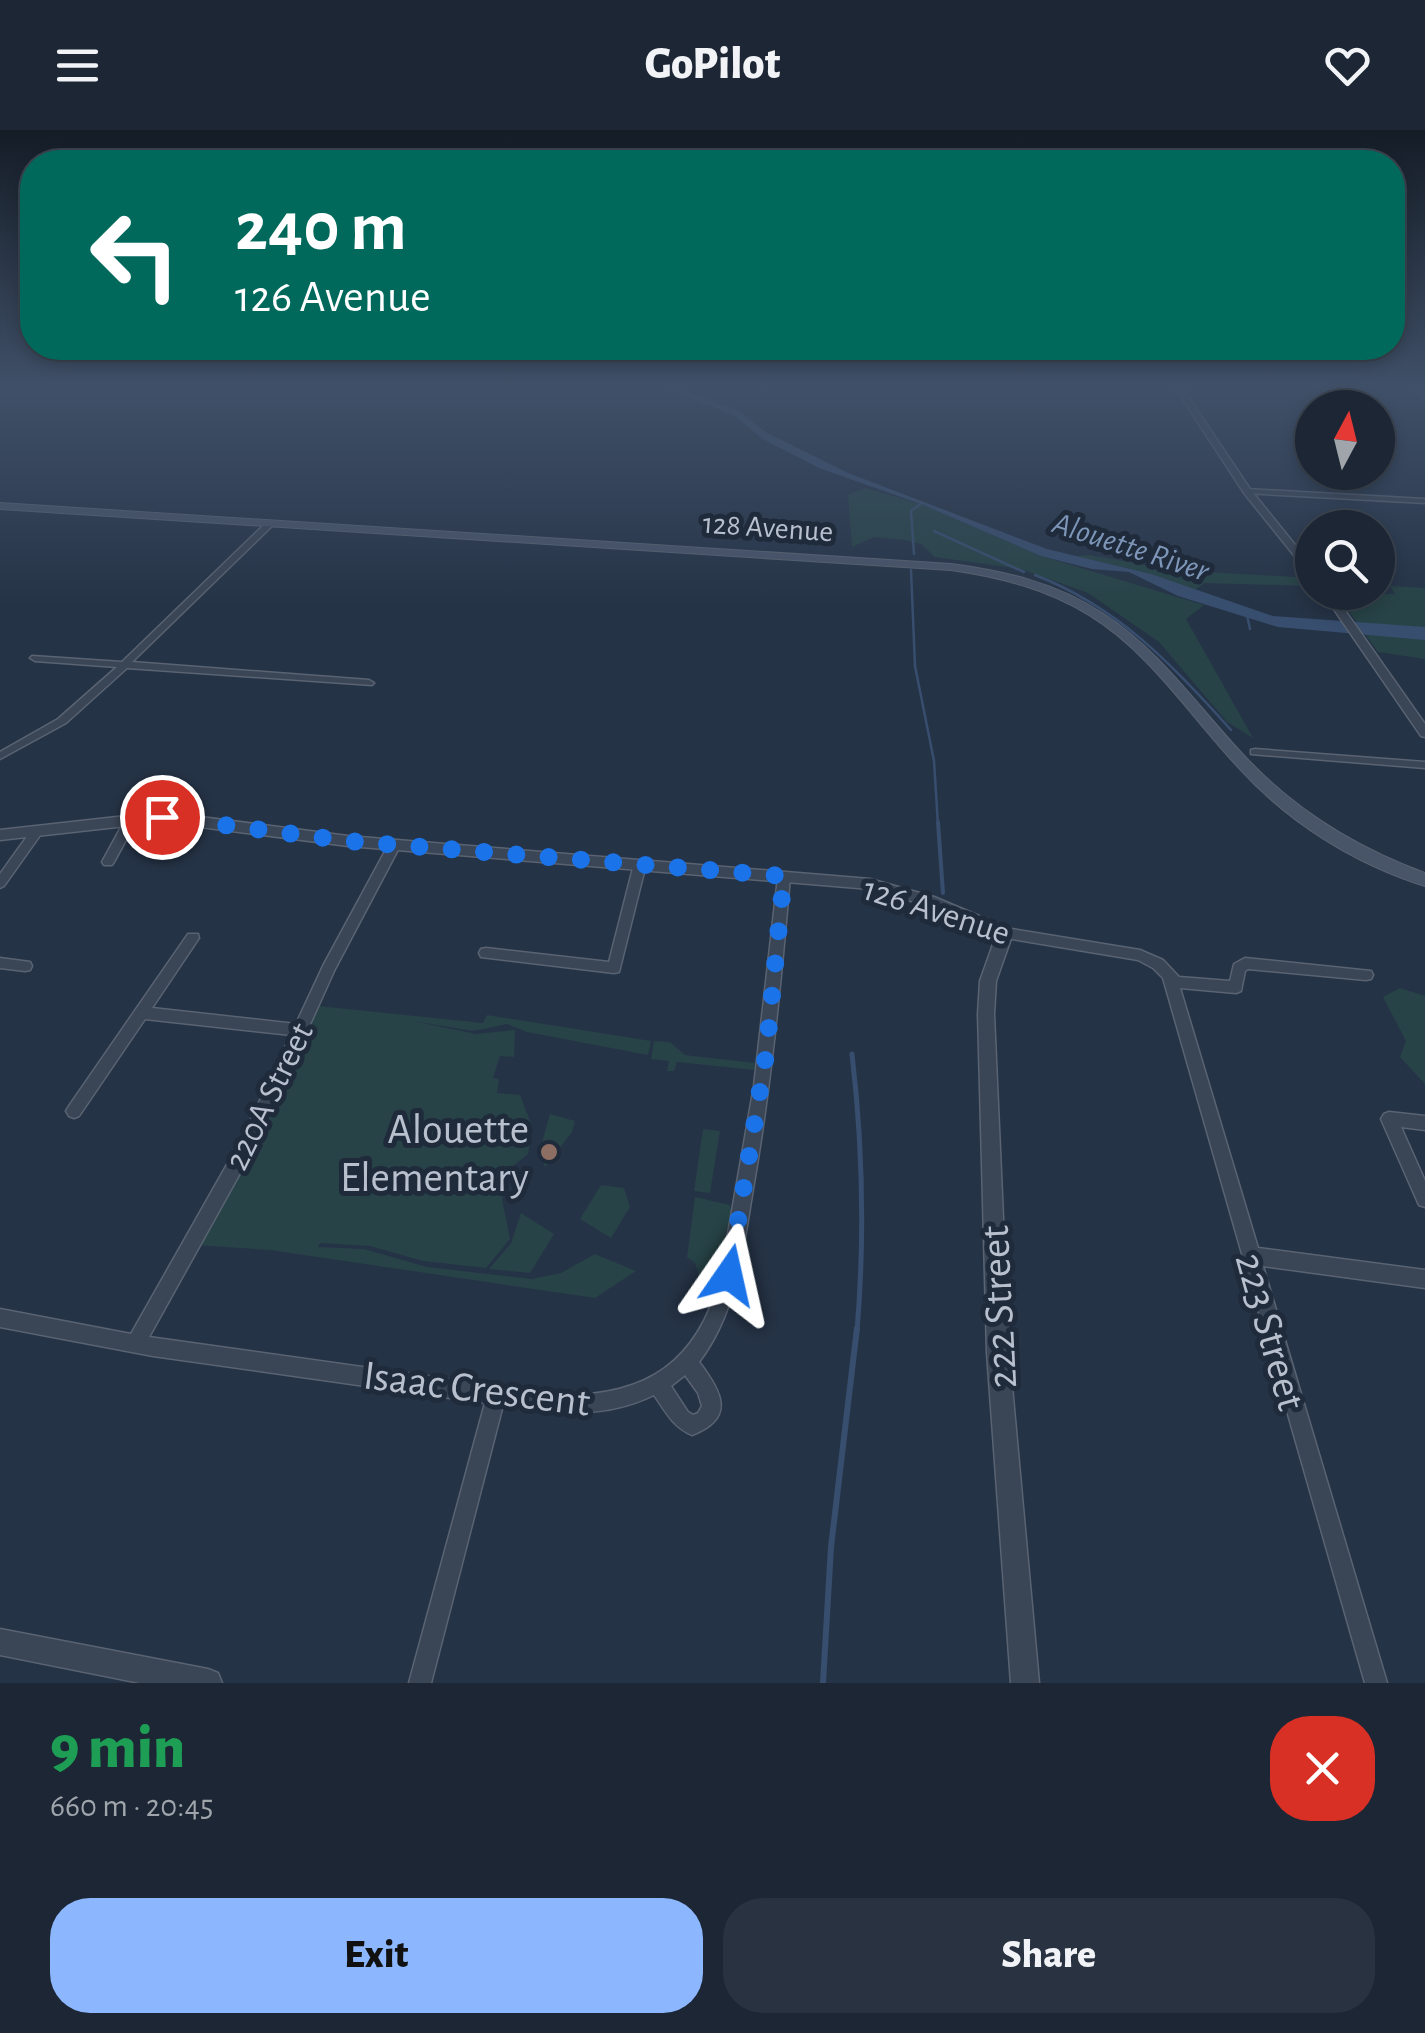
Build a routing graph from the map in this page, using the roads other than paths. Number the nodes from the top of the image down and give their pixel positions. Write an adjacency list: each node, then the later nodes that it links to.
1 (1227, 461): 2 (street)
2 (1247, 491): 3 (street); 6 (street)
3 (1425, 501)
4 (0, 506): 5 (main road, 128 Avenue)
5 (270, 524): 9 (street); 22 (main road, 128 Avenue)
6 (1295, 551)
7 (1340, 610): 11 (street)
8 (35, 658): 9 (street)
9 (123, 665): 10 (street); 13 (street)
10 (369, 683)
11 (1425, 733)
12 (1254, 752): 14 (street)
13 (0, 756)
14 (1425, 765)
15 (132, 818): 16 (street, 126 Avenue); 18 (street, 126 Avenue); 19 (street)
16 (38, 831): 17 (street, 126 Avenue); 23 (street)
17 (0, 835)
18 (395, 844): 20 (street, 126 Avenue); 32 (street, 220A Street)
19 (108, 862)
20 (640, 864): 21 (street, 126 Avenue); 26 (street)
21 (784, 876): 24 (street, 126 Avenue); 40 (street, Isaac Crescent)
22 (1425, 880)
23 (0, 883)
24 (1006, 933): 30 (street, 126 Avenue); 47 (street, 222 Street)
25 (193, 938): 31 (street)
26 (486, 953)
27 (0, 963): 28 (street)
28 (24, 966)
29 (1366, 976): 30 (street, 126 Avenue)
30 (1170, 978): 36 (street, 223 Street)
31 (143, 1013): 32 (street); 33 (street)
32 (300, 1030): 39 (street, 220A Street)
33 (74, 1111)
34 (1425, 1123): 35 (street)
35 (1425, 1199)
36 (1250, 1256): 37 (street); 48 (street, 223 Street)
37 (1425, 1279)
38 (0, 1318): 39 (street, Isaac Crescent)
39 (135, 1344): 42 (street, Isaac Crescent)
40 (686, 1362): 41 (street, Isaac Crescent); 41 (street)
41 (657, 1382): 42 (street, Isaac Crescent)
42 (497, 1394): 46 (street)
43 (0, 1642): 44 (street)
44 (128, 1675): 45 (street)
45 (208, 1683)
46 (420, 1683)
47 (1025, 1683)
48 (1376, 1683)

